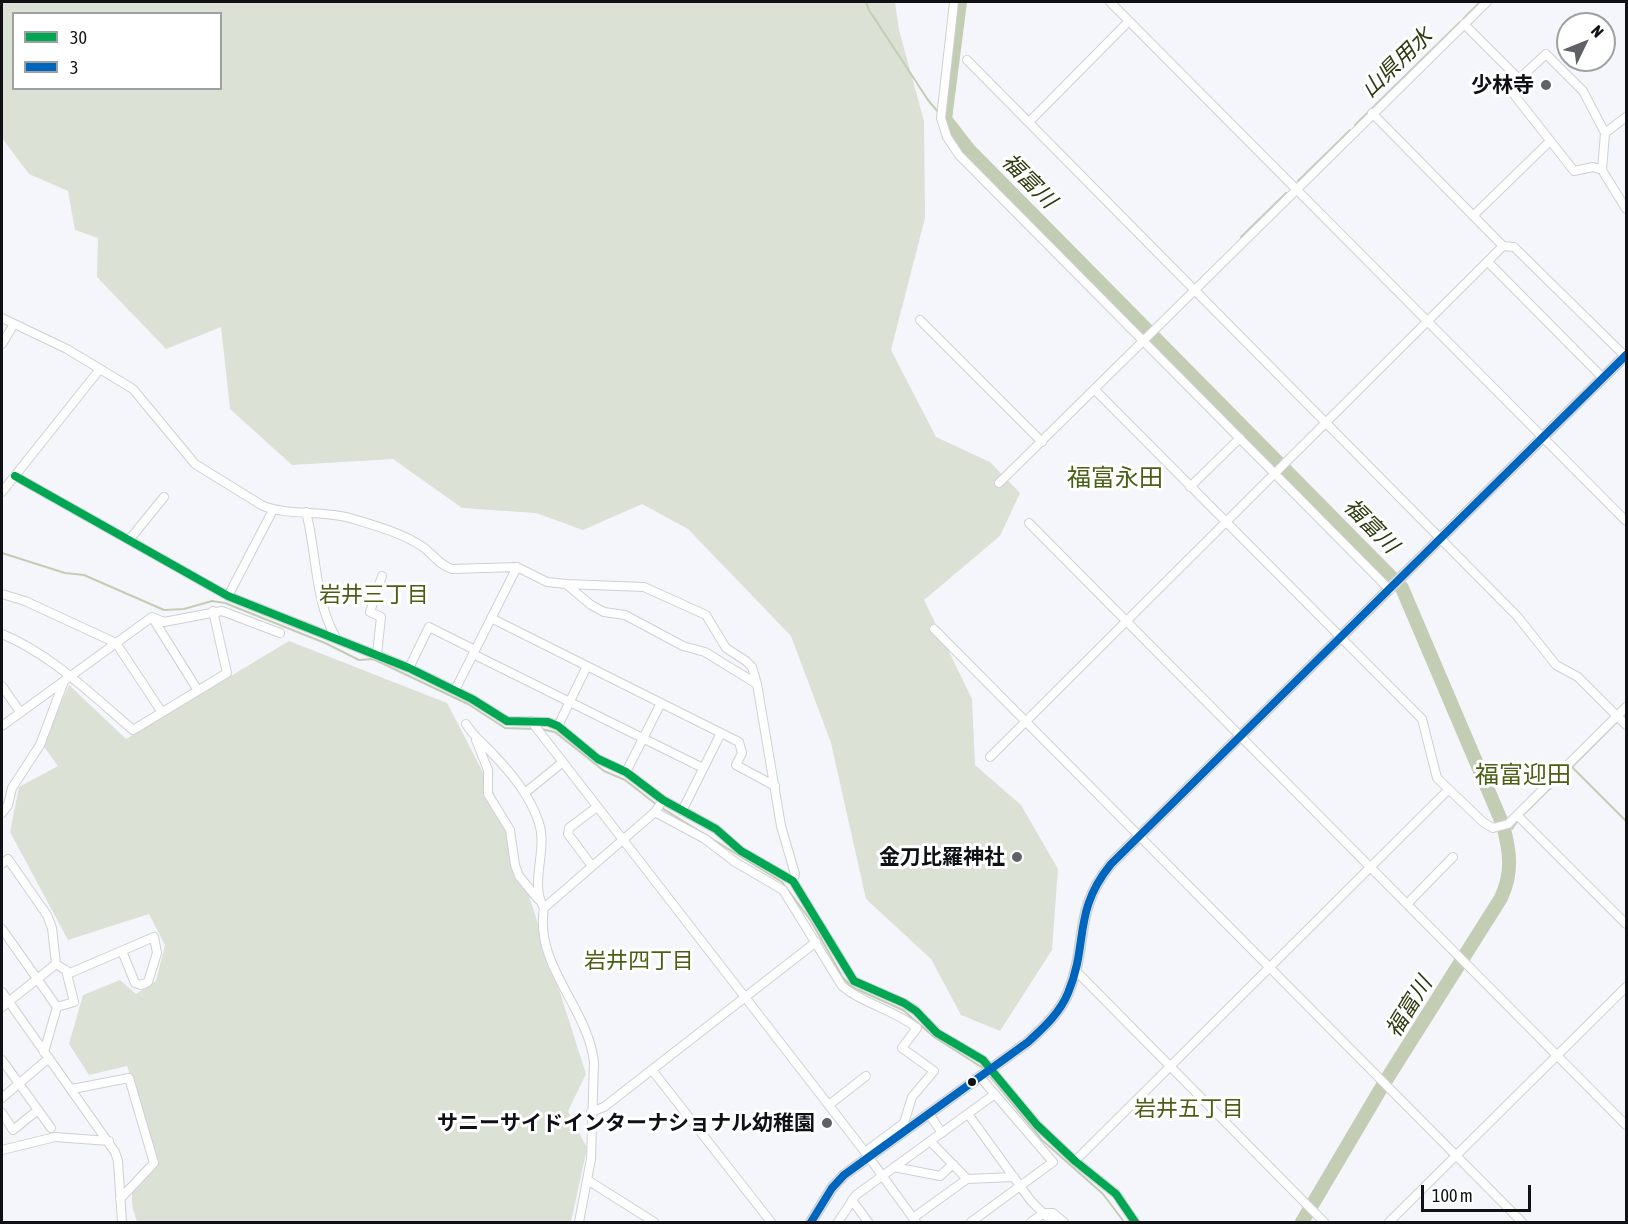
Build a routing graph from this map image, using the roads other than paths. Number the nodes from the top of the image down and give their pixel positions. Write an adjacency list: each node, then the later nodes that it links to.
1 (954, 2): 24 (street)
2 (1110, 2): 4 (street)
3 (1487, 2): 5 (street)
4 (1129, 21): 10 (street); 14 (street)
5 (1464, 24): 7 (street); 8 (street)
6 (967, 60): 10 (street)
7 (1519, 79): 11 (street); 12 (street)
8 (1372, 113): 14 (street); 16 (street)
9 (1626, 117): 11 (street)
10 (1029, 122): 19 (street)
11 (1605, 133): 13 (street)
12 (1549, 142): 13 (street); 16 (street)
13 (1602, 170): 15 (street)
14 (1296, 189): 19 (street); 22 (street)
15 (1626, 209)
16 (1473, 216): 17 (street)
17 (1503, 246): 18 (street); 26 (street)
18 (1488, 262): 22 (street); 28 (street)
19 (1194, 290): 24 (street); 30 (street)
20 (2, 318): 23 (street)
21 (920, 320): 33 (street)
22 (1428, 321): 30 (street); 32 (street)
23 (14, 324): 25 (street); 27 (street)
24 (1144, 341): 29 (street); 31 (street)
25 (2, 344)
26 (1626, 356): 28 (main road)
27 (100, 369): 35 (street); 40 (street)
28 (1603, 378): 32 (main road)
29 (1094, 389): 33 (street); 37 (street)
30 (1326, 423): 34 (street); 45 (street)
31 (1240, 438): 34 (street); 37 (street)
32 (1545, 438): 42 (street); 45 (main road)
33 (1042, 441): 36 (street)
34 (1276, 473): 44 (street); 50 (street)
35 (15, 476): 38 (street); 46 (street)
36 (999, 483)
37 (1190, 487): 44 (street)
38 (2, 492)
39 (164, 497): 46 (street)
40 (273, 510): 41 (street); 52 (street)
41 (306, 512): 47 (street); 60 (street)
42 (1626, 521)
43 (1029, 523): 56 (street)
44 (1225, 523): 56 (street); 61 (street)
45 (1443, 539): 50 (main road); 77 (street)
46 (129, 540): 52 (street)
47 (517, 567): 49 (street); 55 (street)
48 (382, 576): 64 (street)
49 (566, 584): 68 (street); 68 (street)
50 (1391, 589): 61 (main road)
51 (2, 594): 62 (street)
52 (228, 596): 60 (street)
53 (213, 611): 54 (street); 58 (street); 70 (street)
54 (152, 617): 62 (street); 70 (street)
55 (491, 618): 63 (street); 65 (street)
56 (1127, 622): 78 (street); 85 (street)
57 (934, 629): 78 (street)
58 (280, 633)
59 (2, 634): 67 (street)
60 (335, 636): 64 (street)
61 (1341, 639): 85 (main road); 92 (street)
62 (116, 643): 67 (street); 75 (street)
63 (474, 652): 66 (street); 71 (street); 72 (street)
64 (377, 654): 66 (street)
65 (587, 666): 72 (street); 73 (street)
66 (409, 668): 71 (street)
67 (67, 679): 75 (street); 76 (street); 95 (street)
68 (757, 684): 91 (street)
69 (2, 686): 76 (street)
70 (197, 689): 75 (street)
71 (455, 690): 82 (street)
72 (569, 702): 81 (street); 84 (street)
73 (661, 704): 83 (street); 84 (street)
74 (1626, 707): 77 (street)
75 (161, 711)
76 (20, 712): 80 (street)
77 (1621, 720): 100 (street)
78 (1026, 722): 87 (street); 101 (street)
79 (466, 724): 86 (street)
80 (2, 726)
81 (558, 726): 82 (street); 90 (street)
82 (536, 727): 88 (street)
83 (721, 733): 89 (street); 91 (street)
84 (643, 738): 89 (street); 90 (street)
85 (1240, 738): 101 (main road); 106 (street)
86 (475, 739): 93 (street); 108 (street)
87 (990, 757)
88 (563, 762): 93 (street); 97 (street)
89 (703, 768): 98 (street)
90 (626, 772): 96 (street)
91 (775, 786): 107 (street)
92 (1448, 790): 100 (street); 106 (street)
93 (526, 792): 108 (street)
94 (2, 796): 95 (street)
95 (8, 805): 99 (street)
96 (659, 806): 98 (street); 102 (street); 113 (street)
97 (597, 807): 102 (street); 105 (street)
98 (682, 811): 107 (street)
99 (2, 813)
100 (1519, 817): 111 (street)
101 (1139, 836): 116 (street); 118 (main road)
102 (623, 840): 105 (street); 122 (street)
103 (1454, 857): 109 (street)
104 (2, 864): 115 (street)
105 (592, 866): 110 (street)
106 (1371, 868): 109 (street); 116 (street)
107 (793, 881): 130 (street)
108 (538, 899): 110 (street)
109 (1407, 904): 126 (street)
110 (544, 908): 138 (street)
111 (1626, 924)
112 (2, 929): 119 (street)
113 (816, 942): 122 (street); 148 (street)
114 (122, 951): 114 (street); 117 (street)
115 (56, 963): 117 (street); 119 (street)
116 (1270, 968): 128 (street); 149 (street)
117 (66, 970): 124 (street)
118 (1076, 971): 128 (street); 130 (main road)
119 (38, 980): 123 (street); 124 (street)
120 (1626, 987): 126 (street)
121 (2, 992): 123 (street)
122 (745, 997): 129 (street); 136 (street)
123 (5, 1004): 125 (street)
124 (57, 1007): 125 (street)
125 (47, 1055): 132 (street); 133 (street)
126 (1558, 1056): 142 (street); 149 (street)
127 (2, 1060): 132 (street)
128 (1170, 1068): 150 (street); 174 (street)
129 (652, 1070): 138 (street); 165 (street)
130 (986, 1073): 134 (street); 140 (main road); 150 (street)
131 (866, 1076): 136 (street)
132 (18, 1084): 135 (street); 137 (street)
133 (72, 1089): 145 (street); 158 (street)
134 (995, 1094): 141 (street); 157 (street)
135 (2, 1098)
136 (828, 1106): 148 (street)
137 (38, 1110): 139 (street); 143 (street)
138 (591, 1112): 156 (street)
139 (2, 1113)
140 (928, 1114): 144 (street); 148 (main road)
141 (968, 1114): 144 (street); 154 (street)
142 (1626, 1125)
143 (51, 1128)
144 (942, 1133): 146 (street)
145 (109, 1141): 147 (street); 158 (street)
146 (930, 1141): 151 (street); 152 (street)
147 (2, 1150)
148 (866, 1155): 153 (street); 166 (main road)
149 (1456, 1156): 175 (street); 176 (street)
150 (1075, 1161): 173 (street)
151 (953, 1164): 152 (street); 155 (street)
152 (894, 1167): 153 (street)
153 (881, 1176): 159 (street); 161 (street)
154 (1014, 1177): 155 (street); 157 (street)
155 (967, 1179): 161 (street)
156 (589, 1181): 163 (street); 164 (street)
157 (1021, 1187): 160 (street); 169 (street)
158 (120, 1199): 162 (street)
159 (852, 1200): 167 (street); 168 (street)
160 (1044, 1213): 170 (street); 171 (street); 172 (street)
161 (914, 1220)
162 (122, 1222)
163 (579, 1222)
164 (654, 1222)
165 (771, 1222)
166 (811, 1222)
167 (838, 1222)
168 (868, 1222)
169 (971, 1222)
170 (1031, 1222)
171 (1052, 1222)
172 (1064, 1222)
173 (1135, 1222)
174 (1324, 1222)
175 (1389, 1222)
176 (1522, 1222)

